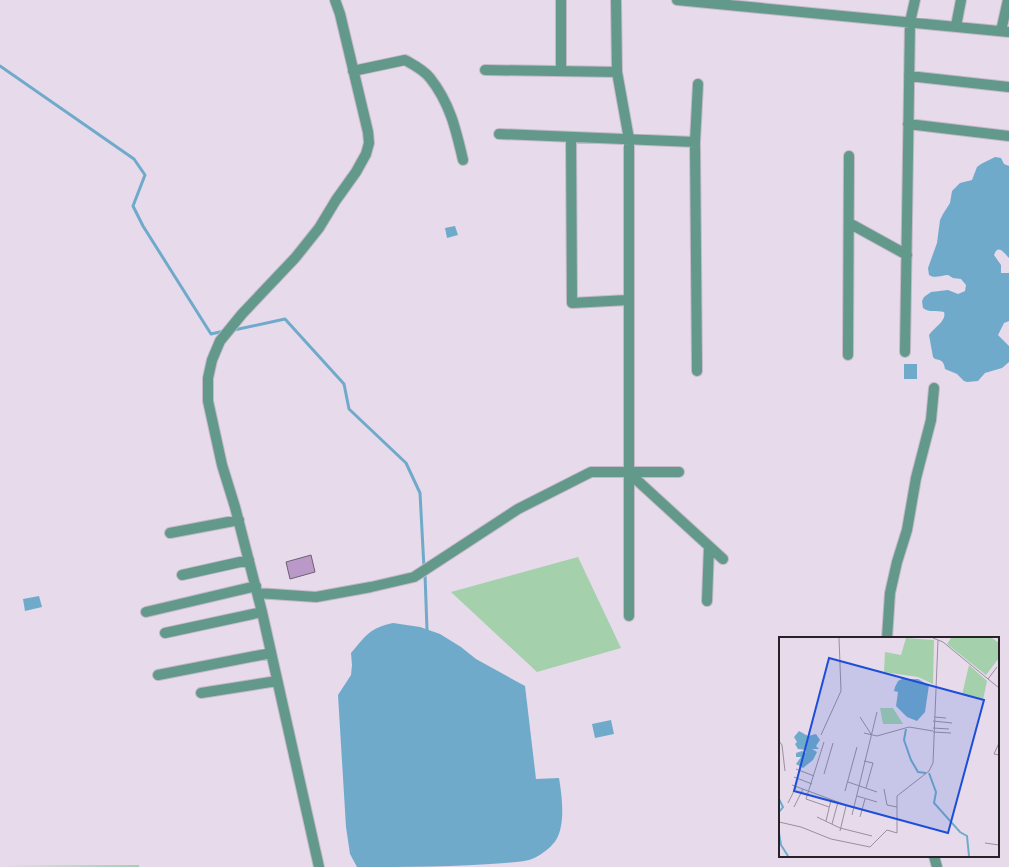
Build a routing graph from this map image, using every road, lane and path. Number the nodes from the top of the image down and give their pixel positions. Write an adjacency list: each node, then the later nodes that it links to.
1 (335, 0): 14 (street)
2 (561, 0): 15 (street)
3 (616, 0): 16 (street)
4 (678, 0): 8 (street)
5 (914, 0): 10 (street)
6 (961, 0): 11 (street)
7 (1008, 0): 12 (street)
8 (722, 2): 9 (street)
9 (769, 4): 10 (street)
10 (910, 22): 11 (street); 17 (street)
11 (956, 26): 12 (street)
12 (1005, 31)
13 (485, 70): 15 (street)
14 (353, 71): 27 (street); 37 (street)
15 (561, 72): 16 (street)
16 (617, 72): 24 (street)
17 (909, 76): 19 (street); 20 (street)
18 (698, 84): 25 (street)
19 (1009, 87)
20 (908, 124): 22 (street); 29 (street)
21 (499, 134): 23 (street)
22 (1009, 136)
23 (571, 137): 24 (street); 30 (street)
24 (629, 139): 25 (street); 30 (street)
25 (695, 142): 33 (street)
26 (849, 156): 28 (street)
27 (463, 160)
28 (849, 223): 29 (street); 32 (street)
29 (907, 255): 31 (street)
30 (628, 300): 35 (street)
31 (905, 352)
32 (848, 355)
33 (697, 372)
34 (934, 388): 49 (street)
35 (628, 472): 36 (street); 39 (street); 43 (street); 47 (street)
36 (679, 472)
37 (239, 520): 38 (street); 41 (street)
38 (170, 533)
39 (709, 546): 40 (street); 44 (street)
40 (723, 559)
41 (249, 560): 42 (street); 43 (street)
42 (182, 575)
43 (256, 590): 45 (street); 46 (street)
44 (707, 601)
45 (146, 612)
46 (262, 612): 48 (street); 50 (street)
47 (629, 616)
48 (165, 633)
49 (887, 637)
50 (271, 654): 51 (street); 52 (street)
51 (158, 675)
52 (277, 681): 53 (street); 55 (street)
53 (201, 693)
54 (934, 857): 56 (street)
55 (319, 867)
56 (937, 867)

